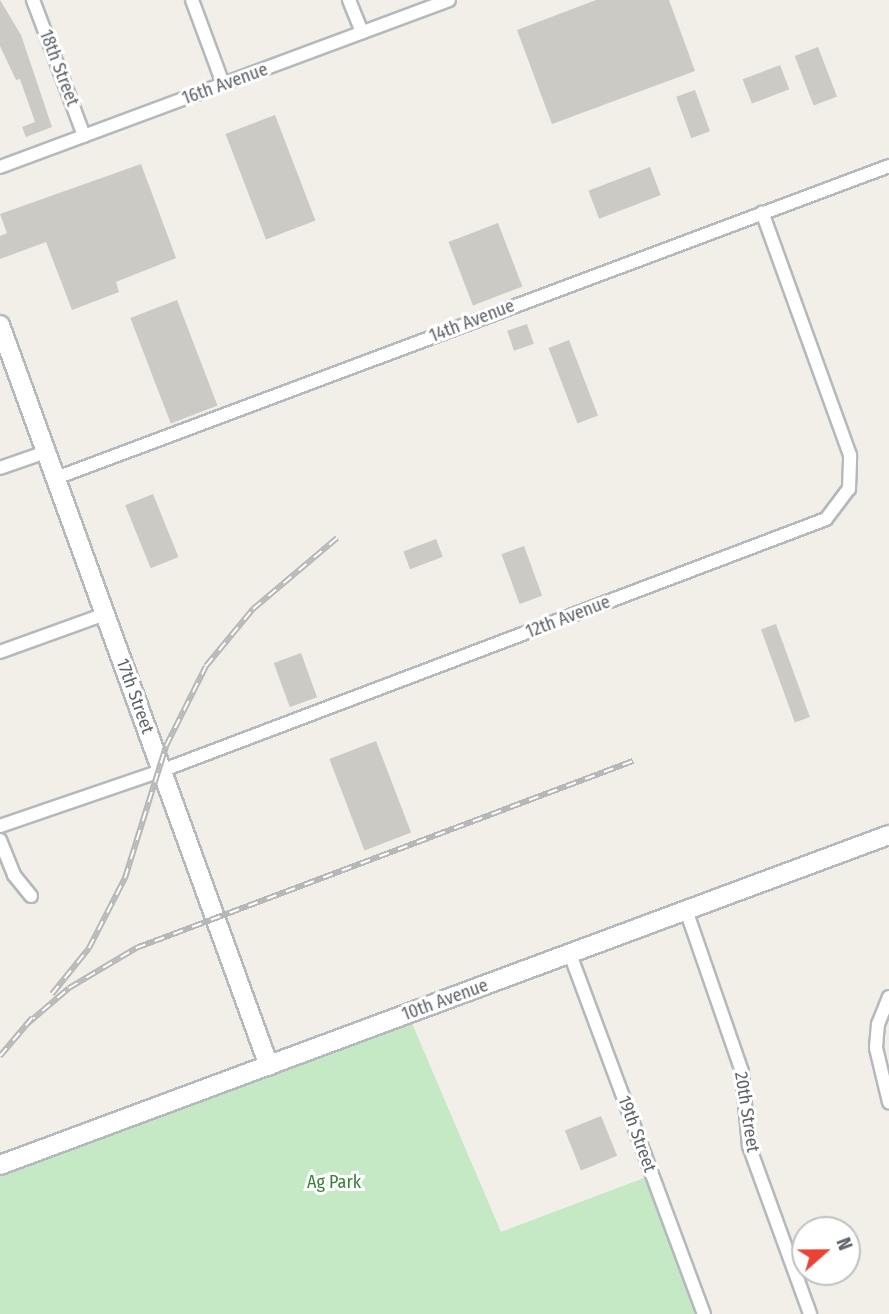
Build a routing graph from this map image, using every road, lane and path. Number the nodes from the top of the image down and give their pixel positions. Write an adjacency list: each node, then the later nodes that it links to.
1 (33, 0): 7 (street, 18th Street)
2 (192, 0): 6 (street)
3 (349, 0): 5 (street)
4 (449, 0): 5 (street, 16th Avenue)
5 (362, 33): 6 (street, 16th Avenue)
6 (223, 84): 7 (street, 16th Avenue)
7 (84, 136): 9 (street, 16th Avenue)
8 (889, 166): 10 (street, 14th Avenue)
9 (0, 167)
10 (762, 212): 14 (street, 14th Avenue); 17 (street, 12th Avenue)
11 (0, 326): 12 (main road, 17th Street)
12 (46, 452): 13 (street); 14 (main road, 17th Street)
13 (0, 468)
14 (55, 478): 15 (main road, 17th Street)
15 (105, 614): 16 (street); 17 (main road, 17th Street)
16 (0, 652)
17 (162, 771): 18 (street, 12th Avenue); 25 (main road, 17th Street)
18 (0, 826)
19 (889, 835): 22 (main road, 10th Avenue)
20 (0, 840): 21 (street)
21 (31, 896)
22 (687, 910): 23 (main road, 10th Avenue); 29 (street, 20th Street)
23 (570, 954): 25 (main road, 10th Avenue); 28 (street, 19th Street)
24 (889, 997): 26 (street)
25 (269, 1066): 27 (main road, 10th Avenue)
26 (889, 1102)
27 (0, 1165)
28 (705, 1314)
29 (810, 1314)

